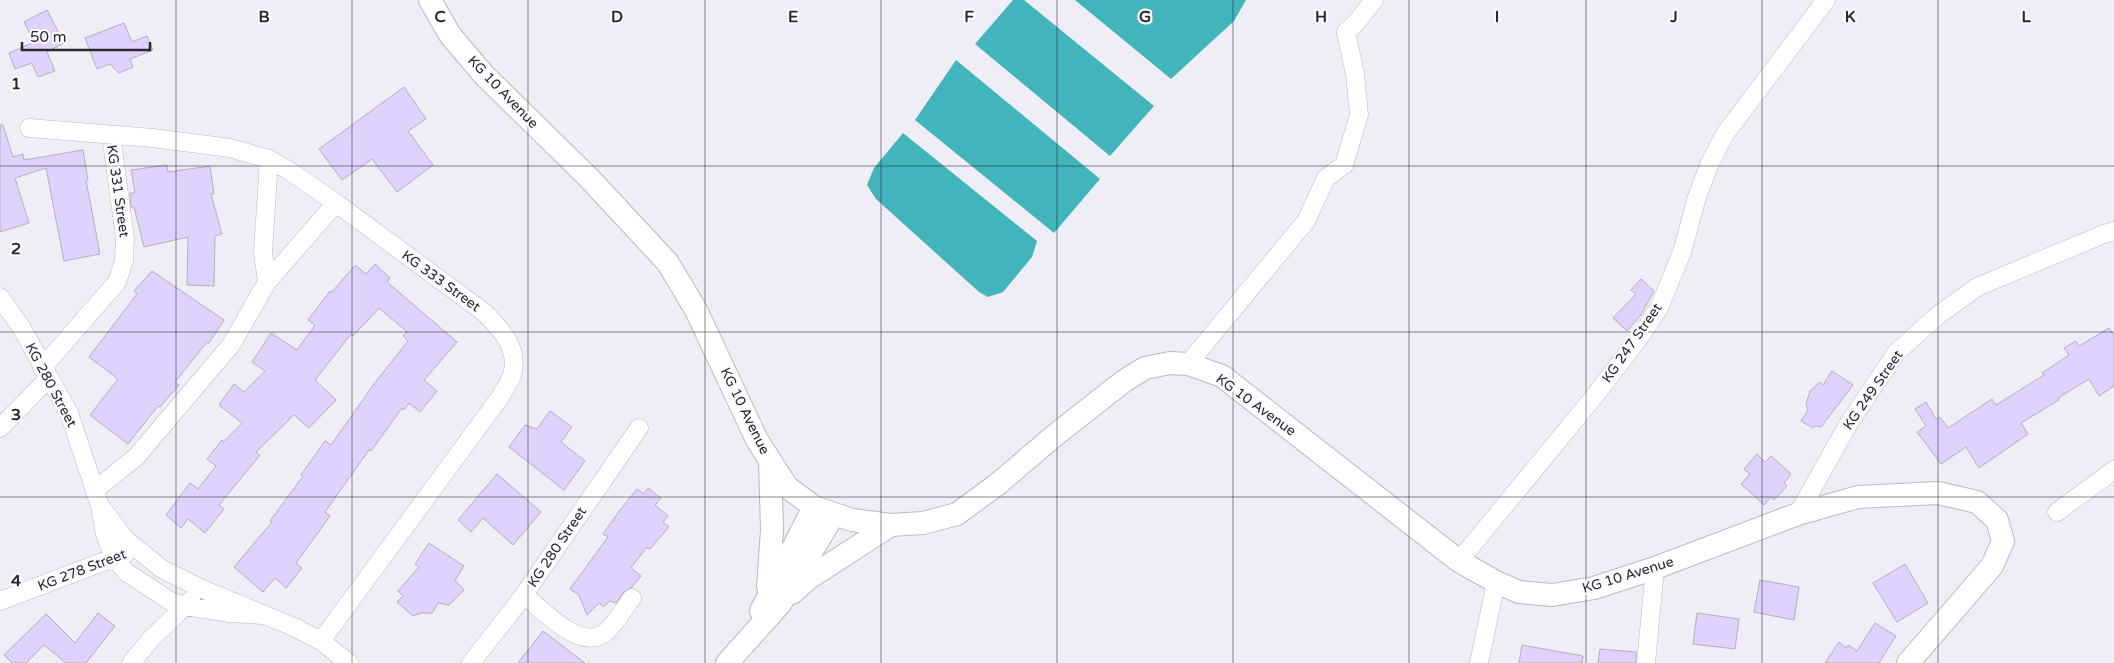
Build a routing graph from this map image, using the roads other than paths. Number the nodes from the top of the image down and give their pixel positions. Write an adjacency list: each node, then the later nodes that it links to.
1 (430, 0): 15 (street, KG 10 Avenue)
2 (1374, 0): 11 (street)
3 (1826, 0): 24 (street, KG 247 Street)
4 (29, 128): 5 (street, KG 333 Street)
5 (110, 135): 6 (street, KG 333 Street); 12 (street, KG 331 Street)
6 (268, 159): 7 (street, KG 333 Street); 9 (street)
7 (336, 203): 9 (street); 34 (street, KG 333 Street)
8 (2114, 231): 20 (street, KG 249 Street)
9 (267, 282): 17 (street)
10 (0, 297): 12 (street, KG 280 Street)
11 (1188, 364): 21 (street, KG 10 Avenue); 24 (street, KG 10 Avenue)
12 (45, 373): 13 (street, KG 331 Street); 17 (street, KG 280 Street)
13 (0, 428)
14 (639, 428): 28 (street, KG 280 Street)
15 (770, 460): 18 (street, KG 10 Avenue); 30 (street)
16 (2114, 470): 19 (street)
17 (98, 498): 22 (street, KG 280 Street); 23 (street, KG 280 Street)
18 (824, 510): 21 (street, KG 10 Avenue); 30 (street)
19 (2057, 512)
20 (1798, 514): 25 (street, KG 10 Avenue); 41 (street, KG 10 Avenue)
21 (891, 525): 30 (street)
22 (136, 549): 23 (street, KG 278 Street); 27 (street, KG 280 Street)
23 (115, 558): 31 (street, KG 278 Street); 32 (street, KG 280 Street)
24 (1459, 561): 26 (street, KG 10 Avenue)
25 (1655, 568): 26 (street, KG 10 Avenue); 40 (street)
26 (1496, 582): 39 (street)
27 (194, 585): 32 (street); 33 (street, KG 280 Street)
28 (524, 595): 29 (street); 37 (street, KG 280 Street)
29 (632, 598)
30 (774, 599): 38 (street)
31 (0, 602)
32 (177, 604): 33 (street, KG 280 Street); 35 (street)
33 (263, 615): 34 (street, KG 280 Street)
34 (321, 641): 36 (street, KG 280 Street)
35 (131, 663)
36 (349, 663)
37 (471, 663)
38 (727, 663)
39 (1479, 663)
40 (1646, 663)
41 (1908, 663)

